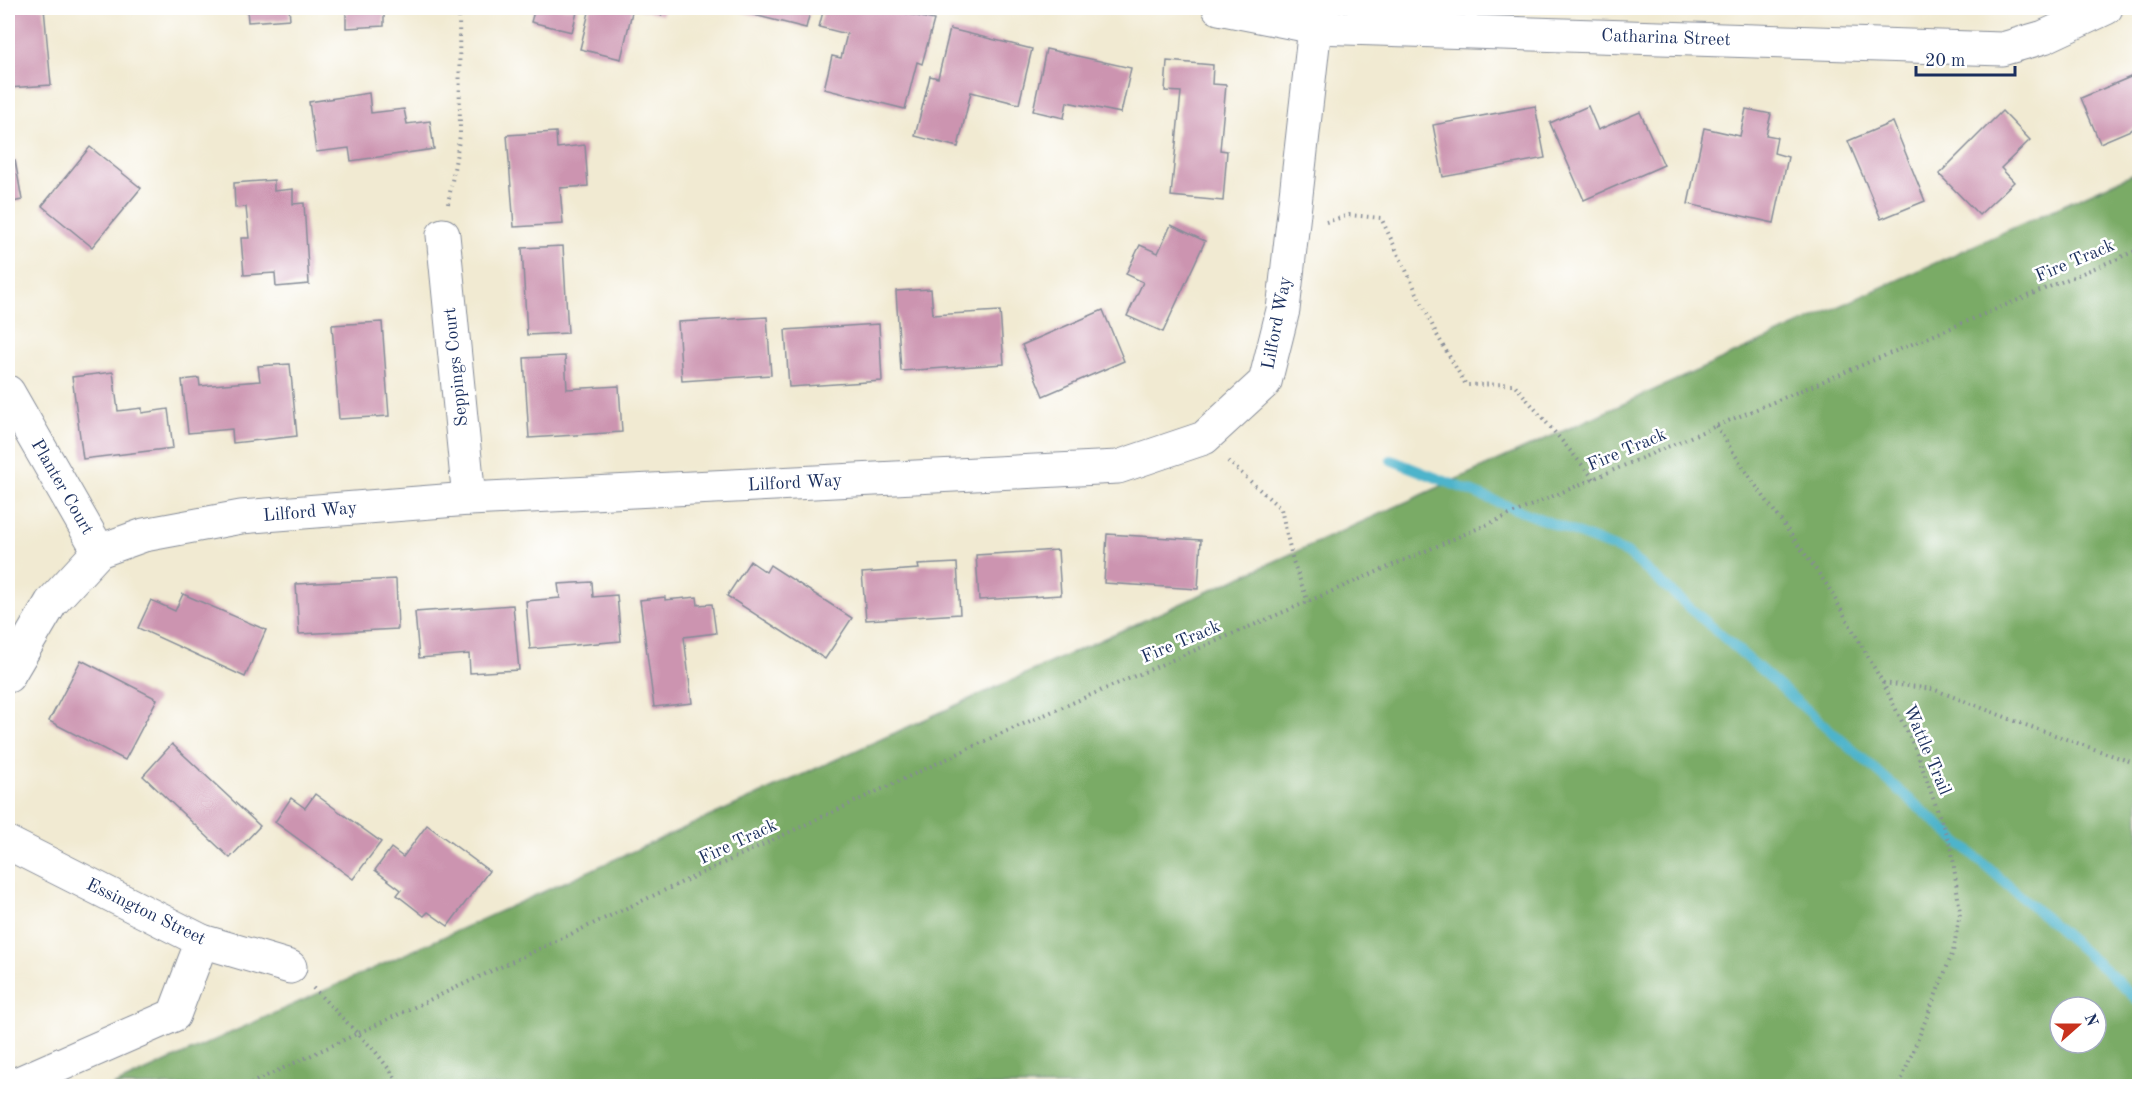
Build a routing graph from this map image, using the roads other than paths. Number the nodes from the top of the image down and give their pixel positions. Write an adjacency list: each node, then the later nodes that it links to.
1 (1219, 8): 3 (street, Catharina Street)
2 (2106, 8): 3 (street, Catharina Street)
3 (1315, 27): 6 (street, Lilford Way)
4 (443, 235): 6 (street, Seppings Court)
5 (8, 392): 7 (street, Planter Court)
6 (469, 499): 7 (street, Lilford Way)
7 (99, 551): 8 (street, Lilford Way)
8 (8, 676)
9 (8, 843): 10 (street, Essington Street)
10 (202, 941): 11 (street, Essington Street); 12 (street)
11 (290, 967)
12 (12, 1086)

